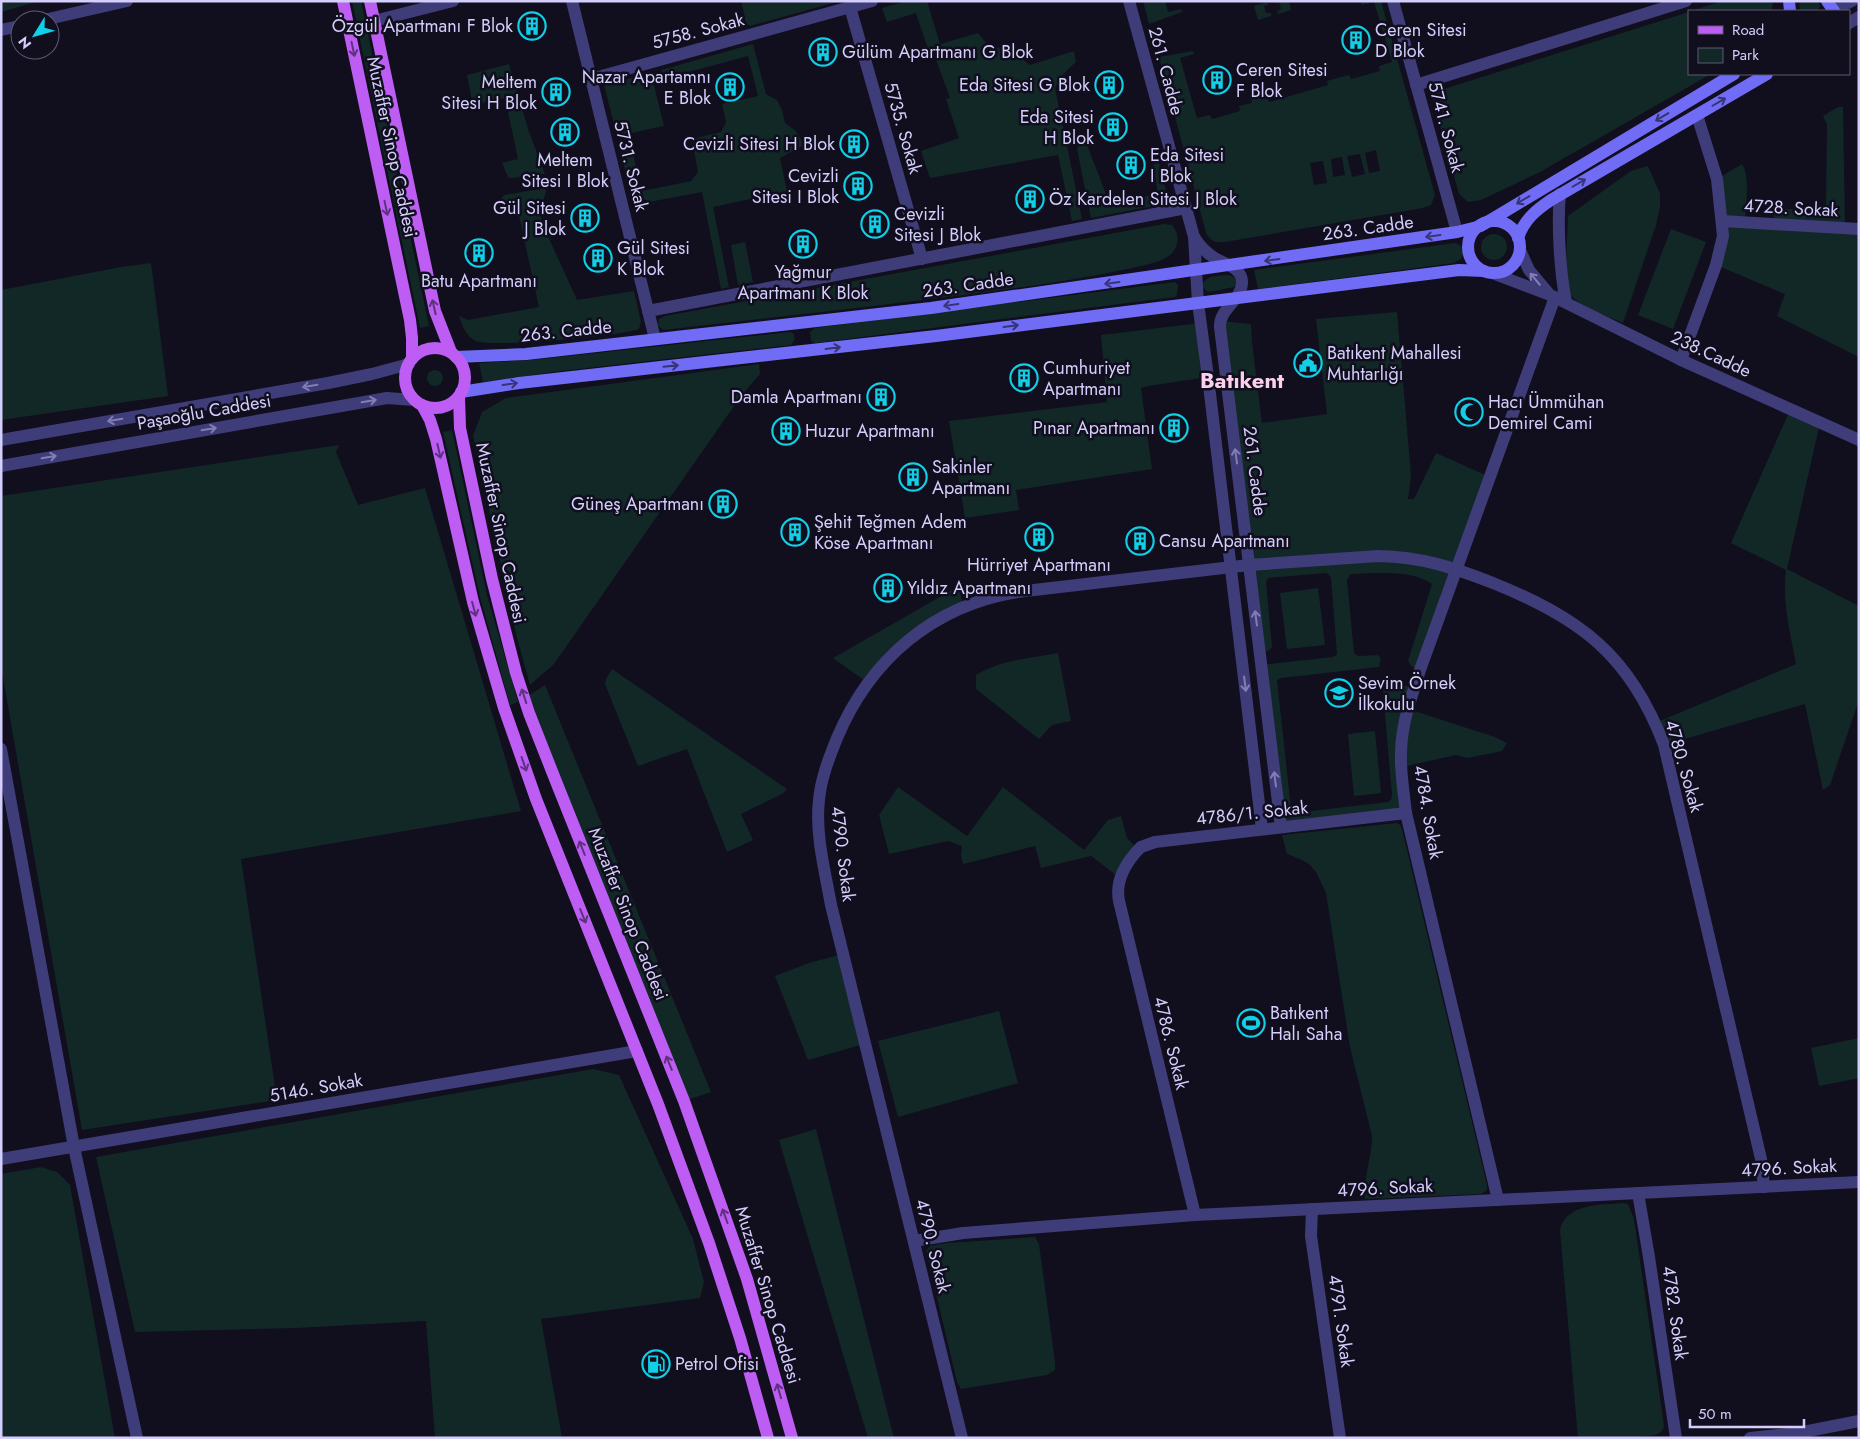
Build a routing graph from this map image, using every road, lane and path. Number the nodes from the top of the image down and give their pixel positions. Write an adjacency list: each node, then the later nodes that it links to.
1 (126, 1): 13 (street)
2 (344, 1): 39 (main road, Muzaffer Sinop Caddesi, one-way to 39)
3 (370, 1): 14 (main road, Muzaffer Sinop Caddesi)
4 (453, 1): 14 (street)
5 (572, 1): 17 (street, 5731. Sokak)
6 (872, 1): 11 (street, 5758. Sokak)
7 (1129, 1): 21 (street, 261. Cadde)
8 (1393, 1): 18 (street, 5741. Sokak)
9 (1686, 1): 18 (street)
10 (1852, 1): 12 (street)
11 (850, 7): 17 (street, 5758. Sokak); 28 (street, 5735. Sokak)
12 (1832, 9)
13 (60, 16)
14 (374, 20): 37 (main road, Muzaffer Sinop Caddesi, one-way to 14)
15 (1732, 75): 23 (main road, 263. Cadde, one-way to 23)
16 (1765, 75): 19 (main road, one-way to 16)
17 (592, 79): 35 (street, 5731. Sokak)
18 (1416, 85): 25 (street, 5741. Sokak)
19 (1697, 114): 20 (main road, one-way to 19); 22 (street)
20 (1560, 194): 27 (main road); 33 (street)
21 (1186, 208): 26 (street, 261. Cadde); 28 (street)
22 (1722, 221): 24 (street, 4728. Sokak); 38 (street)
23 (1482, 225): 25 (main road, 263. Cadde); 27 (main road); 31 (main road)
24 (1859, 230)
25 (1457, 232): 29 (main road, 263. Cadde, one-way to 29)
26 (1194, 237): 29 (street, 261. Cadde); 30 (street, 261. Cadde)
27 (1519, 244): 31 (main road); 33 (street, one-way to 27)
28 (922, 259): 35 (street)
29 (1231, 266): 30 (main road, 263. Cadde); 32 (street, 261. Cadde)
30 (1196, 271): 34 (street, 261. Cadde); 36 (main road, 263. Cadde, one-way to 36)
31 (1488, 272): 32 (main road); 33 (street, 238.Cadde)
32 (1236, 298): 34 (main road); 45 (street, 261. Cadde, one-way to 32)
33 (1557, 298): 38 (street, 238.Cadde); 47 (street, 4784. Sokak)
34 (1198, 302): 40 (main road, one-way to 34); 46 (street, 261. Cadde)
35 (648, 311): 36 (street, 5731. Sokak)
36 (655, 339): 37 (main road, 263. Cadde)
37 (453, 355): 39 (main road); 40 (main road)
38 (1681, 360): 43 (street, 238.Cadde)
39 (410, 362): 41 (main road); 42 (street, Paşaoğlu Caddesi, one-way to 42)
40 (460, 394): 41 (main road); 66 (main road, Muzaffer Sinop Caddesi, one-way to 40)
41 (418, 402): 44 (street, Paşaoğlu Caddesi, one-way to 41); 53 (main road, one-way to 53)
42 (1, 440)
43 (1859, 440)
44 (1, 466)
45 (1249, 565): 46 (street, 4790. Sokak); 47 (street, 4780. Sokak); 50 (street, 261. Cadde, one-way to 45)
46 (1231, 567): 51 (street, 261. Cadde, one-way to 51); 62 (street, 4790. Sokak)
47 (1457, 569): 49 (street, 4784. Sokak); 57 (street, 4780. Sokak)
48 (1, 749): 54 (street)
49 (1406, 813): 50 (street, 4786/1. Sokak); 59 (street, 4784. Sokak)
50 (1281, 827): 51 (street, 4786/1. Sokak)
51 (1262, 829): 52 (street, 4786/1. Sokak)
52 (1120, 878): 61 (street, 4786. Sokak)
53 (637, 1050): 54 (street, 5146. Sokak); 65 (main road)
54 (74, 1147): 55 (street, 5146. Sokak); 64 (street)
55 (1, 1159)
56 (1859, 1182): 57 (street, 4796. Sokak)
57 (1764, 1186): 58 (street, 4796. Sokak)
58 (1638, 1193): 59 (street, 4796. Sokak); 69 (street, 4782. Sokak)
59 (1498, 1200): 60 (street, 4796. Sokak)
60 (1312, 1209): 61 (street, 4796. Sokak); 68 (street, 4791. Sokak)
61 (1196, 1215): 62 (street, 4796. Sokak)
62 (914, 1241): 67 (street, 4790. Sokak)
63 (1859, 1421): 70 (street)
64 (136, 1438)
65 (768, 1438)
66 (792, 1438)
67 (962, 1438)
68 (1340, 1438)
69 (1676, 1438)
70 (1750, 1438)

